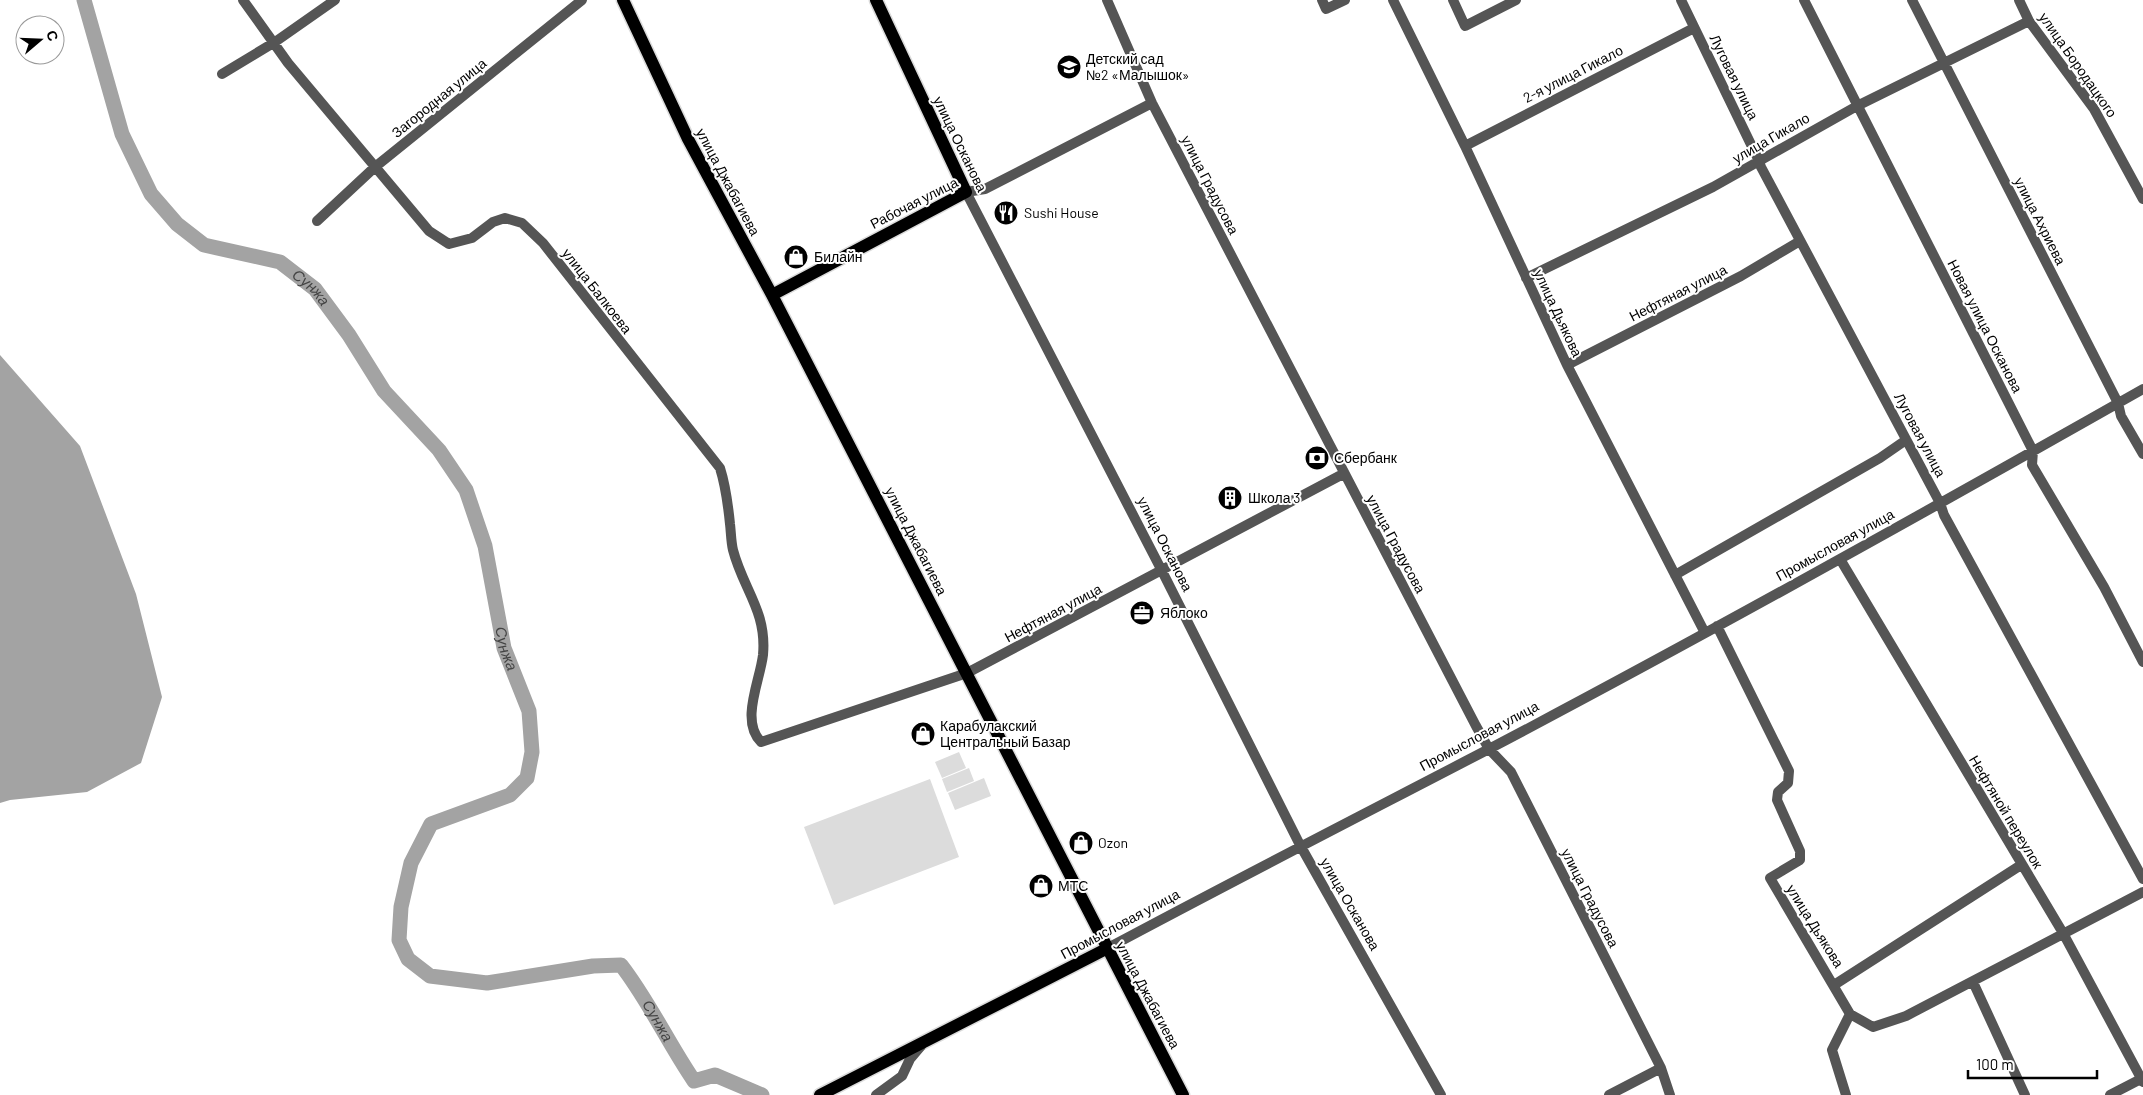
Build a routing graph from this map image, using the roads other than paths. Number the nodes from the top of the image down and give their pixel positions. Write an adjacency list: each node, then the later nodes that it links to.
1 (243, 0): 18 (street, улица Балкоева)
2 (335, 0): 18 (street)
3 (582, 0): 25 (street, Загородная улица)
4 (623, 0): 31 (main road, улица Джабагиева)
5 (876, 0): 26 (main road, улица Осканова)
6 (1107, 0): 21 (street, улица Градусова)
7 (1322, 0): 8 (street)
8 (1345, 0)
9 (1393, 0): 23 (street, улица Дьякова)
10 (1454, 0): 11 (street)
11 (1516, 0)
12 (1681, 0): 17 (street, Луговая улица)
13 (1804, 0): 22 (street, Новая улица Осканова)
14 (1912, 0): 19 (street, улица Ахриева)
15 (2019, 0): 16 (street, улица Бородацкого)
16 (2029, 21): 19 (street, улица Гикало); 27 (street, улица Бородацкого)
17 (1694, 28): 23 (street, 2-я улица Гикало); 24 (street, Луговая улица)
18 (275, 42): 20 (street); 25 (street, улица Балкоева)
19 (1944, 63): 22 (street, улица Гикало); 34 (street, улица Ахриева)
20 (222, 74)
21 (1152, 103): 26 (street, Рабочая улица); 38 (street, улица Градусова)
22 (1856, 106): 24 (street, улица Гикало); 36 (street, Новая улица Осканова)
23 (1465, 146): 30 (street, улица Дьякова)
24 (1759, 161): 29 (street, Луговая улица); 30 (street, улица Гикало)
25 (375, 167): 28 (street, Загородная улица); 47 (street, улица Балкоева)
26 (966, 192): 31 (main road, Рабочая улица); 41 (street, улица Осканова)
27 (2143, 199)
28 (317, 221)
29 (1800, 241): 32 (street, Нефтяная улица); 35 (street, Луговая улица)
30 (1526, 278): 32 (street, улица Дьякова)
31 (772, 294): 46 (main road, улица Джабагиева)
32 (1567, 365): 42 (street, улица Дьякова)
33 (2143, 390): 34 (street, Промысловая улица)
34 (2118, 404): 36 (street, Промысловая улица); 37 (street, улица Ахриева)
35 (1906, 440): 39 (street, Луговая улица); 42 (street)
36 (2033, 451): 39 (street, Промысловая улица); 45 (street, Новая улица Осканова)
37 (2143, 454)
38 (1344, 474): 41 (street, Нефтяная улица); 48 (street, улица Градусова)
39 (1940, 502): 40 (street, Промысловая улица); 51 (street, Луговая улица)
40 (1840, 560): 43 (street, Промысловая улица); 50 (street, Нефтяной переулок)
41 (1162, 571): 46 (street, Нефтяная улица); 49 (street, улица Осканова)
42 (1675, 575): 44 (street, улица Дьякова)
43 (1717, 626): 44 (street, Промысловая улица); 56 (street, улица Дьякова)
44 (1705, 633): 48 (street, Промысловая улица)
45 (2143, 662)
46 (967, 673): 47 (street, Нефтяная улица); 54 (main road, улица Джабагиева)
47 (761, 742)
48 (1489, 749): 49 (street, Промысловая улица); 59 (street, улица Градусова)
49 (1300, 845): 54 (street, Промысловая улица); 64 (street, улица Осканова)
50 (2021, 865): 53 (street, Нефтяной переулок); 56 (street)
51 (2143, 879)
52 (2143, 892): 53 (street)
53 (2062, 933): 55 (street); 60 (street, Нефтяной переулок)
54 (1106, 949): 58 (main road, Промысловая улица); 63 (main road, улица Джабагиева)
55 (1973, 982): 57 (street); 68 (street)
56 (1834, 985): 57 (street, улица Дьякова)
57 (1850, 1014): 67 (street)
58 (924, 1043): 61 (main road, Промысловая улица); 62 (street)
59 (1661, 1068): 65 (street); 66 (street, улица Градусова)
60 (2142, 1080): 69 (street)
61 (820, 1095)
62 (876, 1095)
63 (1183, 1095)
64 (1441, 1095)
65 (1609, 1095)
66 (1670, 1095)
67 (1846, 1095)
68 (2025, 1095)
69 (2110, 1095)

